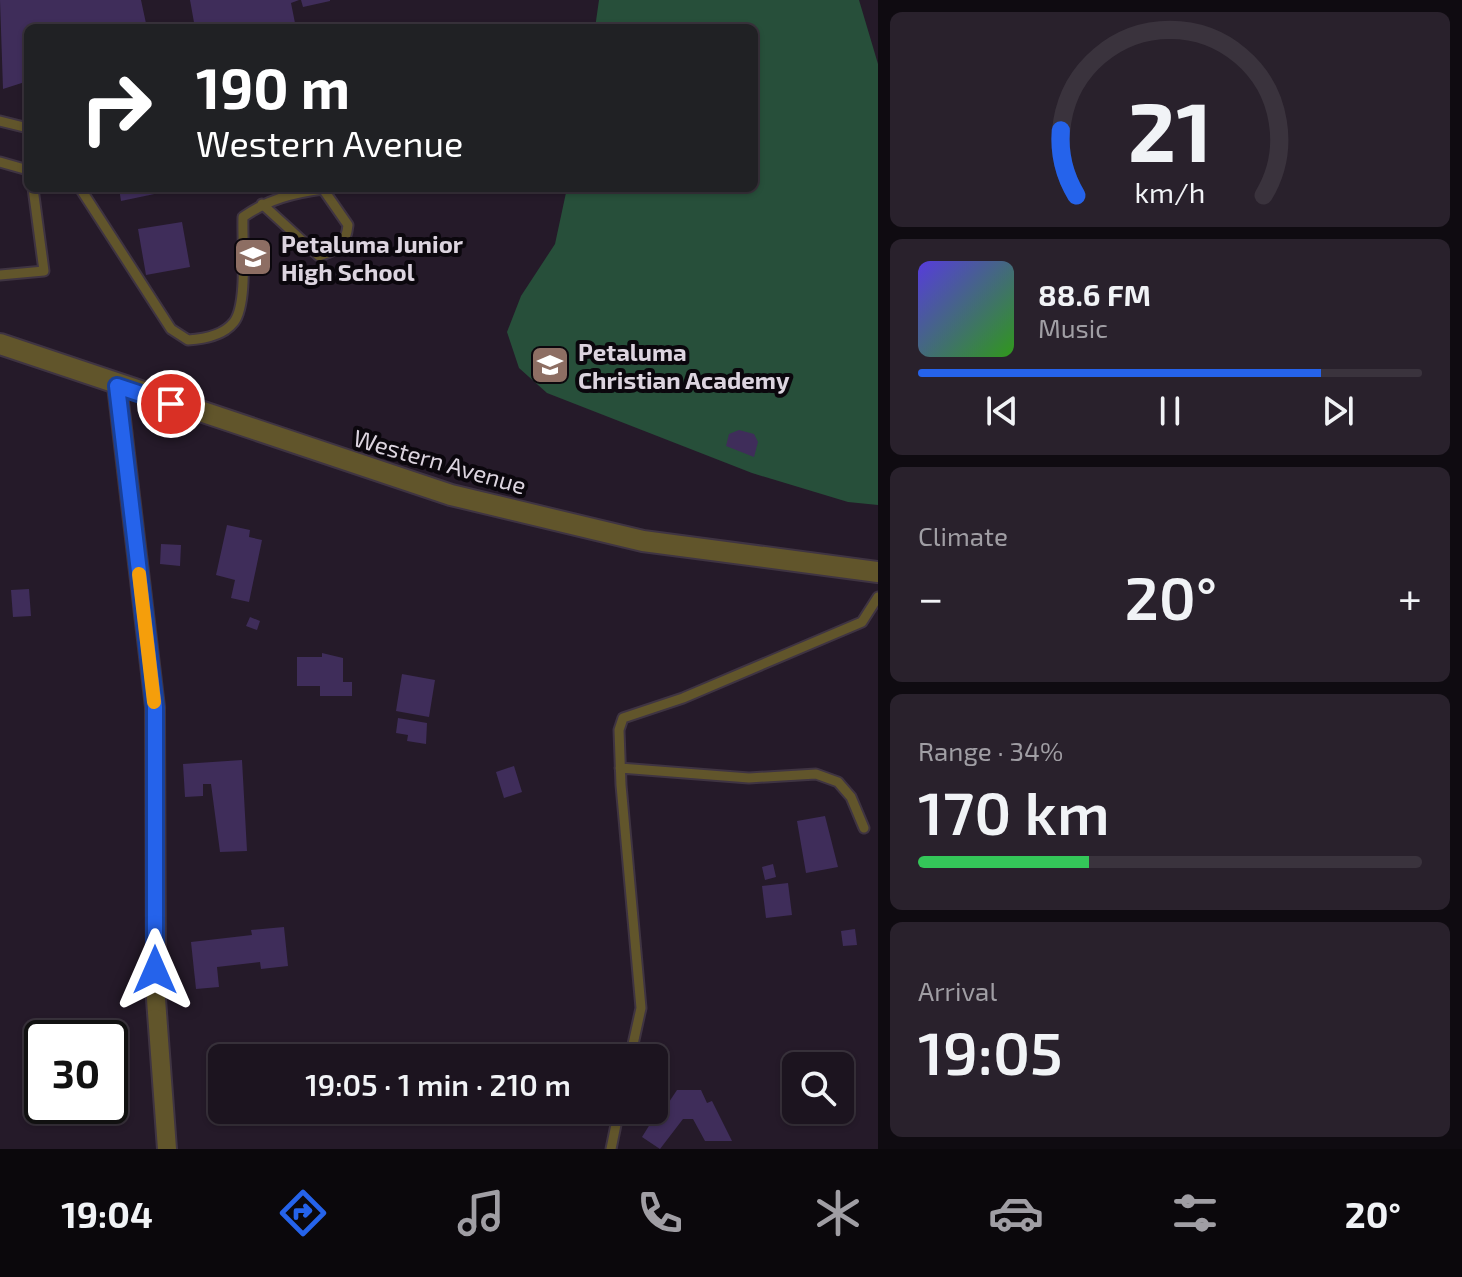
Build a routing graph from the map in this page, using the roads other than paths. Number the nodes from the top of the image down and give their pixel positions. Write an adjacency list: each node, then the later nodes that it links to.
1 (0, 121): 2 (lane)
2 (24, 127)
3 (0, 162): 4 (lane)
4 (24, 169)
5 (34, 192): 10 (lane)
6 (83, 192): 9 (lane)
7 (303, 192): 9 (lane)
8 (325, 192): 9 (lane)
9 (262, 204)
10 (0, 275)
11 (0, 344): 12 (street, Western Avenue)
12 (117, 386): 13 (street, Western Avenue); 19 (street)
13 (878, 572)
14 (878, 597): 15 (lane)
15 (620, 768): 16 (lane); 17 (lane)
16 (864, 828)
17 (633, 1044)
18 (616, 1124): 20 (lane)
19 (167, 1149)
20 (611, 1149)

